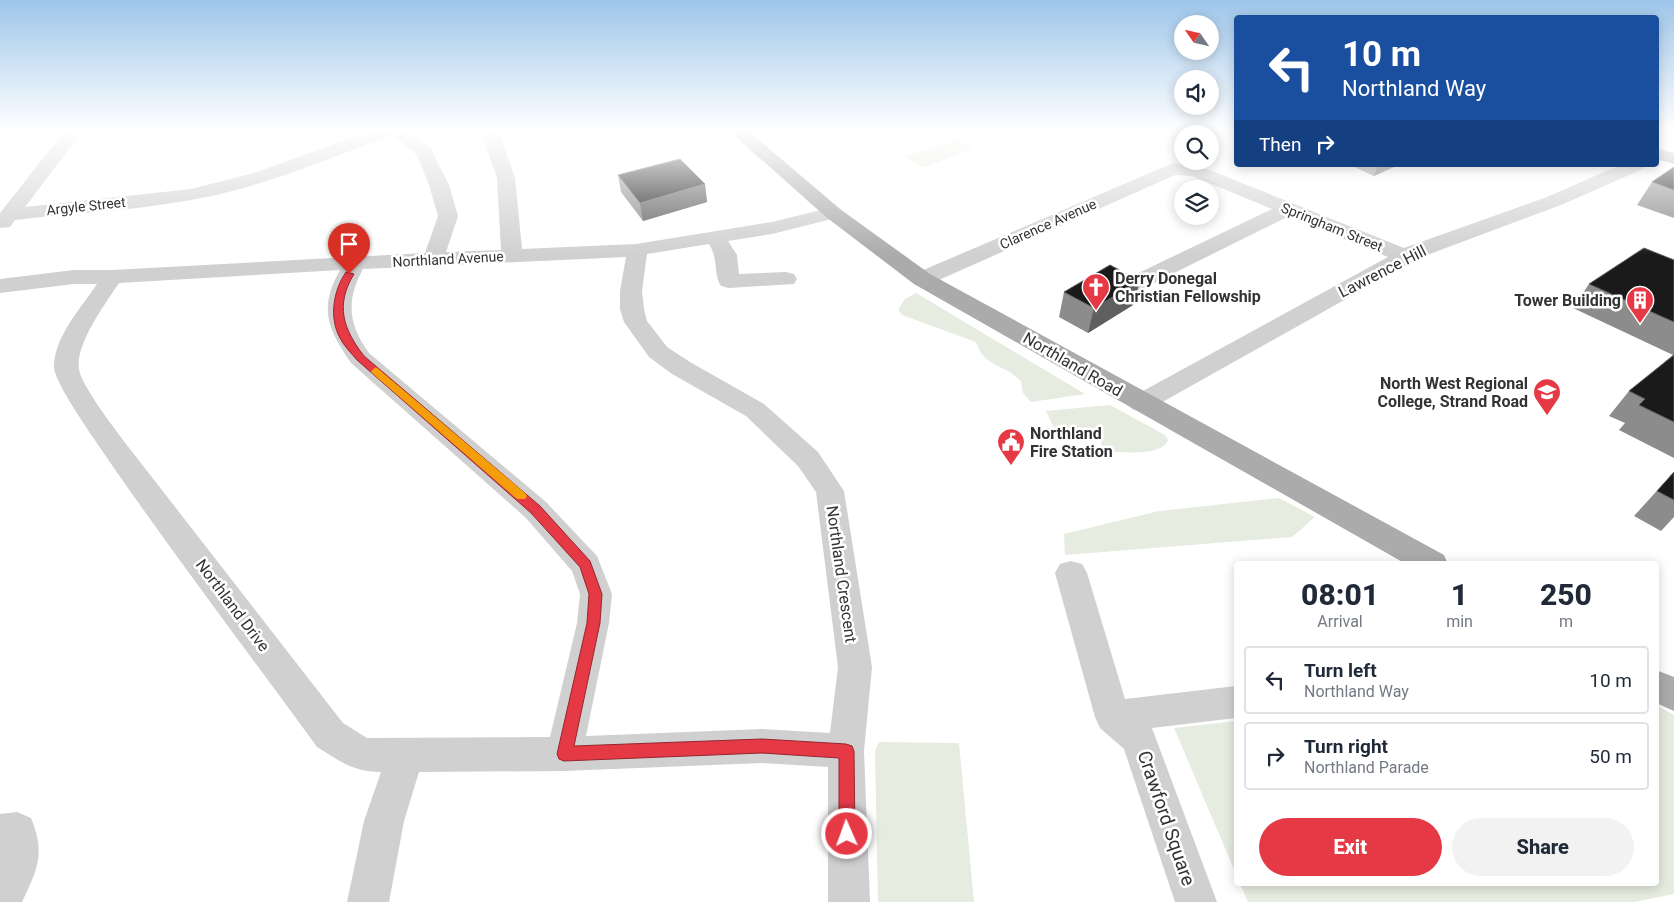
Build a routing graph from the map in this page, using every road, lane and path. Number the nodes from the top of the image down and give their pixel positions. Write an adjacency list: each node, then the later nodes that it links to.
1 (43, 171): 11 (street)
2 (274, 171): 11 (street, Argyle Street)
3 (433, 171): 16 (street)
4 (504, 171): 14 (street)
5 (785, 171): 10 (main road, Northland Road)
6 (1168, 171): 20 (street, Clarence Avenue)
7 (1195, 171): 9 (street, Springham Street)
8 (1622, 171): 15 (street, Lawrence Hill)
9 (1288, 210): 15 (street, Springham Street); 21 (street)
10 (834, 213): 12 (street, Northland Avenue); 20 (main road, Northland Road)
11 (5, 220)
12 (715, 238): 13 (street, Northland Avenue); 19 (street)
13 (636, 250): 14 (street, Northland Avenue); 30 (street, Northland Crescent)
14 (512, 256): 16 (street, Northland Avenue)
15 (1405, 256): 23 (street, Lawrence Hill)
16 (433, 260): 17 (street, Northland Avenue)
17 (355, 263): 18 (street, Northland Avenue); 31 (street)
18 (112, 277): 22 (street, Northland Avenue); 32 (street, Northland Drive)
19 (786, 279)
20 (922, 279): 23 (main road, Northland Road)
21 (1134, 284)
22 (0, 286)
23 (1141, 403): 24 (main road, Northland Road)
24 (1429, 561)
25 (1070, 573): 29 (street)
26 (1659, 688): 27 (main road)
27 (1674, 695)
28 (1234, 702): 29 (street)
29 (1113, 717): 37 (street, Crawford Square)
30 (846, 751): 31 (street, Northland Drive); 36 (street, Northland Crescent)
31 (564, 754): 32 (street, Northland Drive)
32 (405, 756): 35 (street)
33 (0, 834): 34 (street)
34 (0, 902)
35 (368, 902)
36 (849, 902)
37 (1196, 902)

